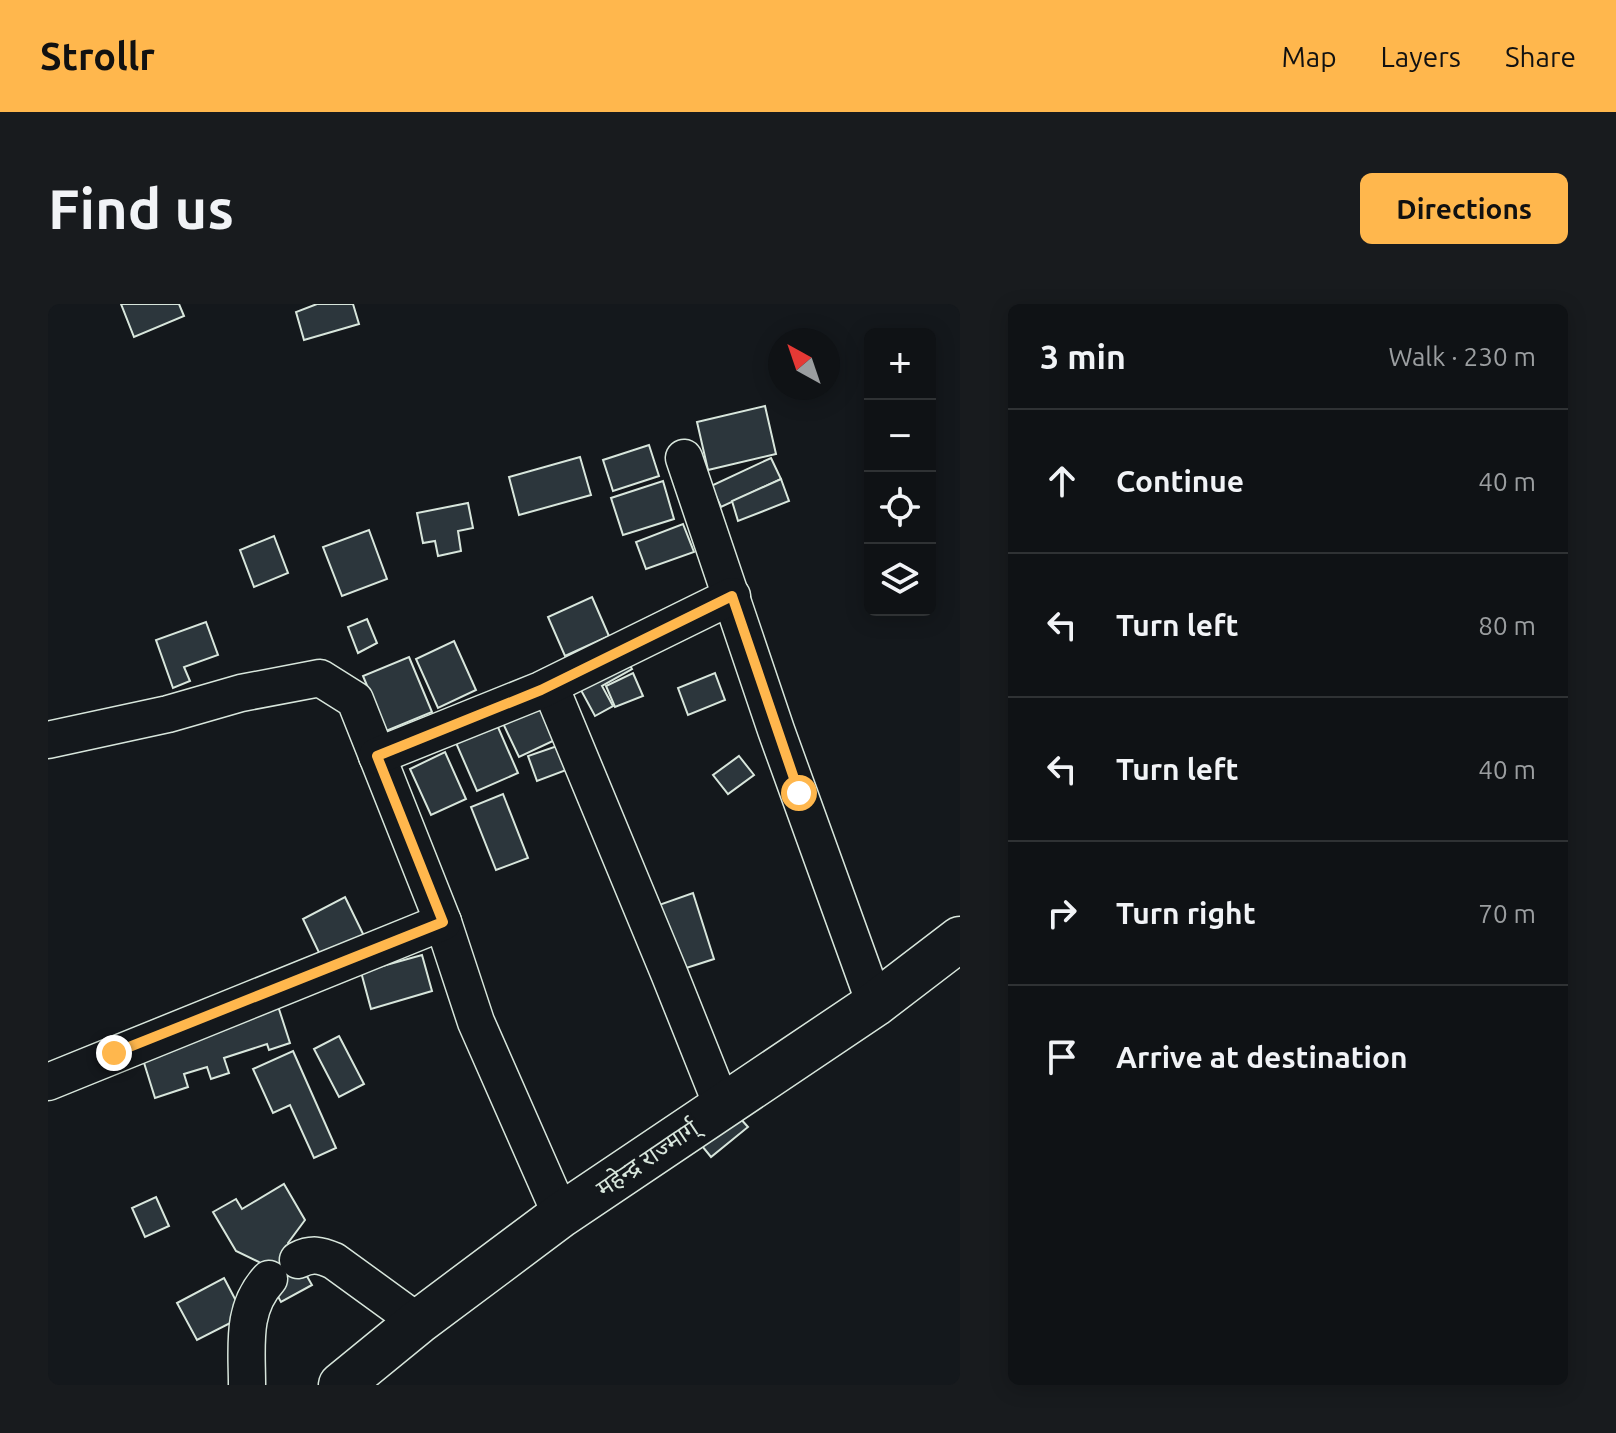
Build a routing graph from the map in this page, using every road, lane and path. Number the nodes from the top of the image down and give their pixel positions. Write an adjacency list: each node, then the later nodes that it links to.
1 (684, 458): 2 (street)
2 (732, 596): 3 (street); 8 (street)
3 (550, 686): 5 (street); 10 (street)
4 (48, 740): 5 (street)
5 (377, 756): 6 (street)
6 (443, 922): 9 (street); 11 (street)
7 (960, 939): 8 (highway, महेन्द्र राज्मार्ग्)
8 (875, 1004): 10 (highway, महेन्द्र राज्मार्ग्)
9 (48, 1082)
10 (723, 1108): 11 (highway, महेन्द्र राज्मार्ग्)
11 (561, 1215): 12 (highway, महेन्द्र राज्मार्ग्)
12 (418, 1322): 13 (street); 14 (highway, महेन्द्र राज्मार्ग्)
13 (247, 1385)
14 (341, 1385)

